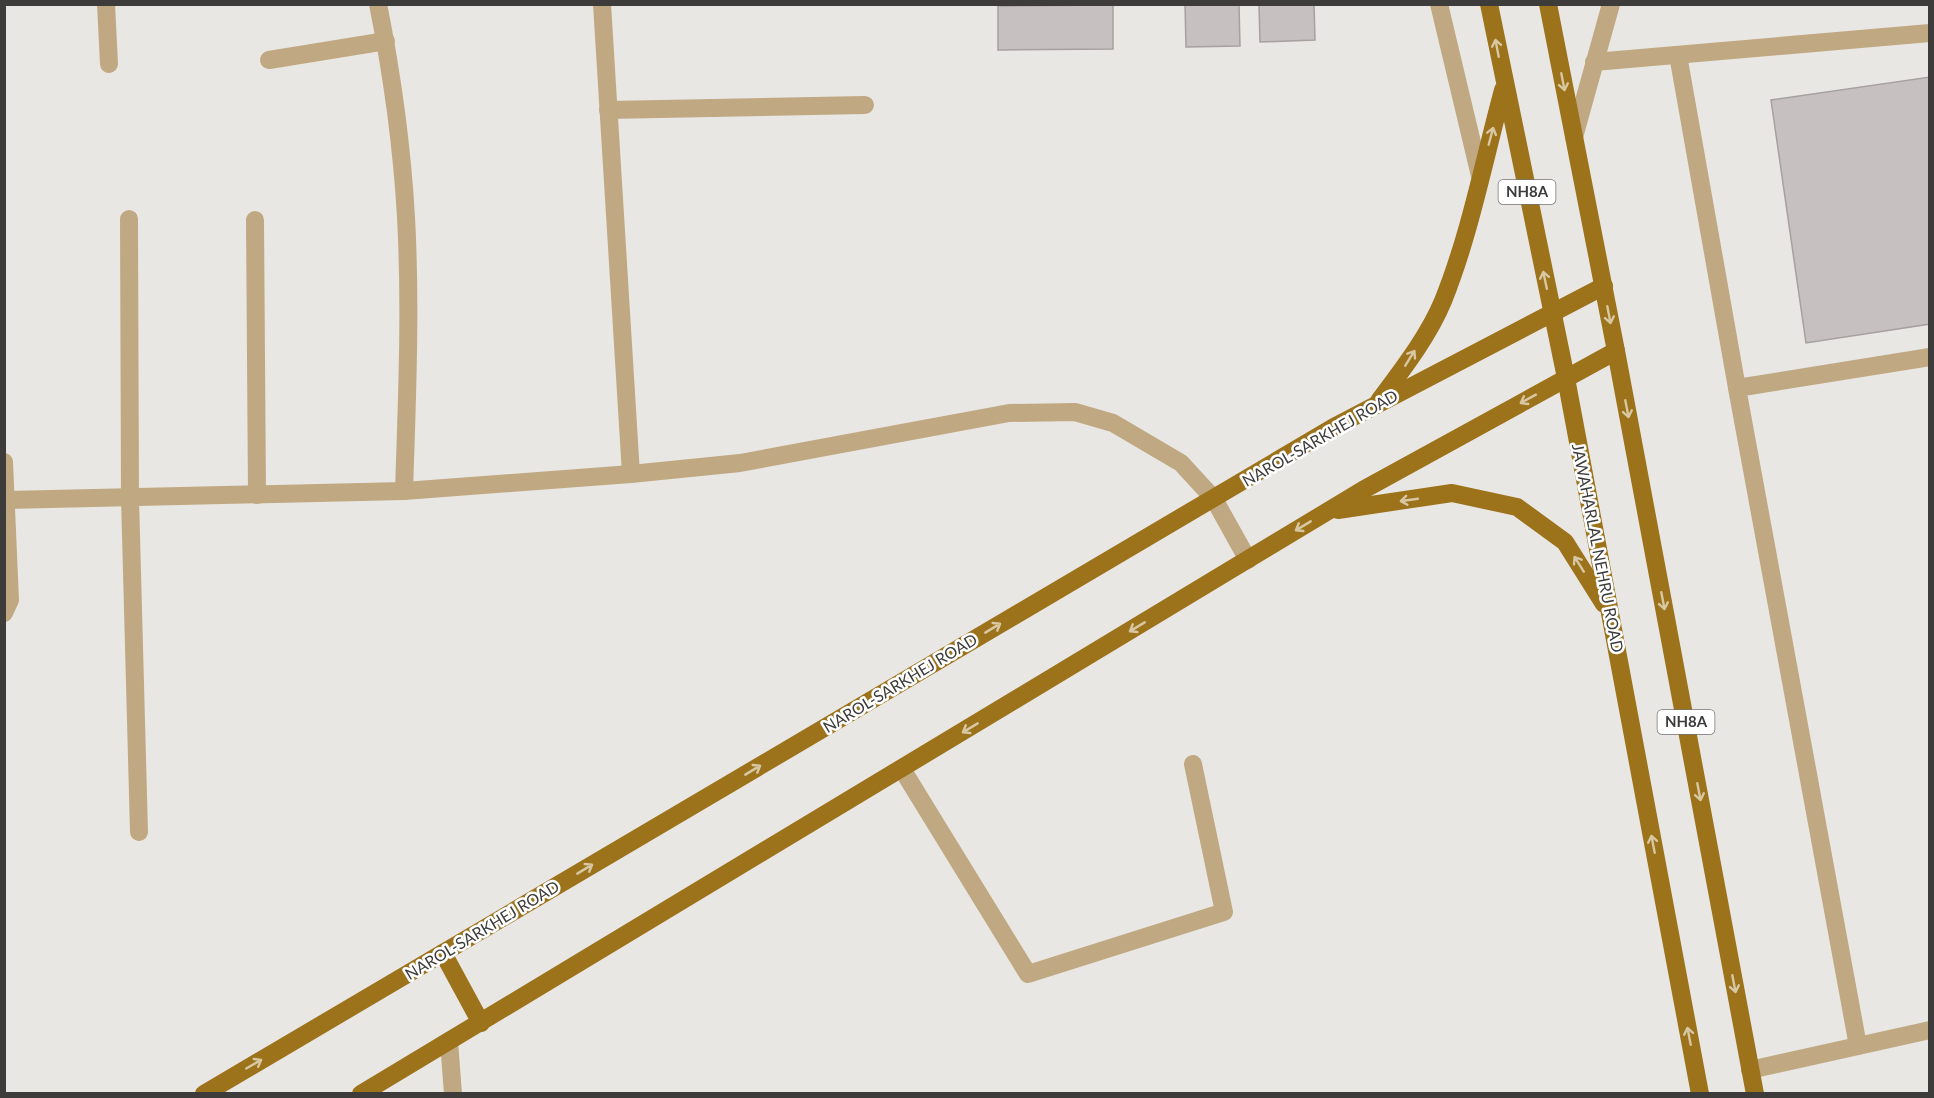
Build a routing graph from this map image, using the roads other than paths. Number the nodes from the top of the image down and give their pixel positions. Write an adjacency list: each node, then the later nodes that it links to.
1 (106, 4): 13 (street)
2 (378, 4): 9 (street)
3 (602, 4): 16 (street)
4 (1439, 4): 18 (street)
5 (1489, 4): 14 (main road, JAWAHARLAL NEHRU ROAD / NH8A, one-way to 5)
6 (1548, 4): 17 (main road, NH8A, one-way to 17)
7 (1611, 4): 12 (street)
8 (1929, 33): 10 (street)
9 (386, 41): 11 (street); 30 (street)
10 (1678, 55): 12 (street); 26 (street)
11 (269, 60)
12 (1594, 62): 17 (street)
13 (109, 64)
14 (1504, 85): 18 (main road, one-way to 14); 22 (main road, JAWAHARLAL NEHRU ROAD / NH8A, one-way to 14)
15 (865, 105): 16 (street)
16 (608, 110): 29 (street)
17 (1574, 137): 21 (main road, NH8A)
18 (1480, 176): 27 (main road, one-way to 18)
19 (129, 219): 32 (street)
20 (255, 220): 31 (street)
21 (1604, 286): 22 (main road, NAROL-SARKHEJ ROAD); 23 (main road, NH8A, one-way to 23)
22 (1552, 313): 25 (main road, JAWAHARLAL NEHRU ROAD / NH8A); 27 (main road, NAROL-SARKHEJ ROAD)
23 (1617, 351): 25 (main road); 47 (main road, NH8A, one-way to 47)
24 (1929, 357): 26 (street)
25 (1566, 378): 35 (main road, one-way to 35); 38 (main road, JAWAHARLAL NEHRU ROAD / NH8A)
26 (1737, 388): 46 (street)
27 (1376, 405): 33 (main road, NAROL-SARKHEJ ROAD)
28 (4, 462): 34 (street)
29 (631, 474): 30 (street); 33 (street)
30 (404, 491): 31 (street)
31 (256, 495): 32 (street)
32 (130, 498): 34 (street); 41 (street)
33 (1214, 499): 36 (street); 42 (main road, NAROL-SARKHEJ ROAD, one-way to 33)
34 (7, 500): 37 (street)
35 (1328, 511): 36 (main road, one-way to 36); 38 (main road, one-way to 35)
36 (1248, 560): 40 (main road, one-way to 40)
37 (4, 613)
38 (1610, 613): 51 (main road, JAWAHARLAL NEHRU ROAD / NH8A, one-way to 38)
39 (1193, 764): 40 (street)
40 (902, 769): 43 (main road)
41 (140, 832)
42 (443, 953): 43 (main road); 48 (main road, NAROL-SARKHEJ ROAD, one-way to 42)
43 (481, 1023): 45 (main road)
44 (1929, 1030): 46 (street)
45 (449, 1041): 49 (main road); 50 (street)
46 (1858, 1046): 47 (street)
47 (1750, 1070): 52 (main road, NH8A)
48 (204, 1094)
49 (361, 1094)
50 (453, 1094)
51 (1700, 1094)
52 (1755, 1094)

